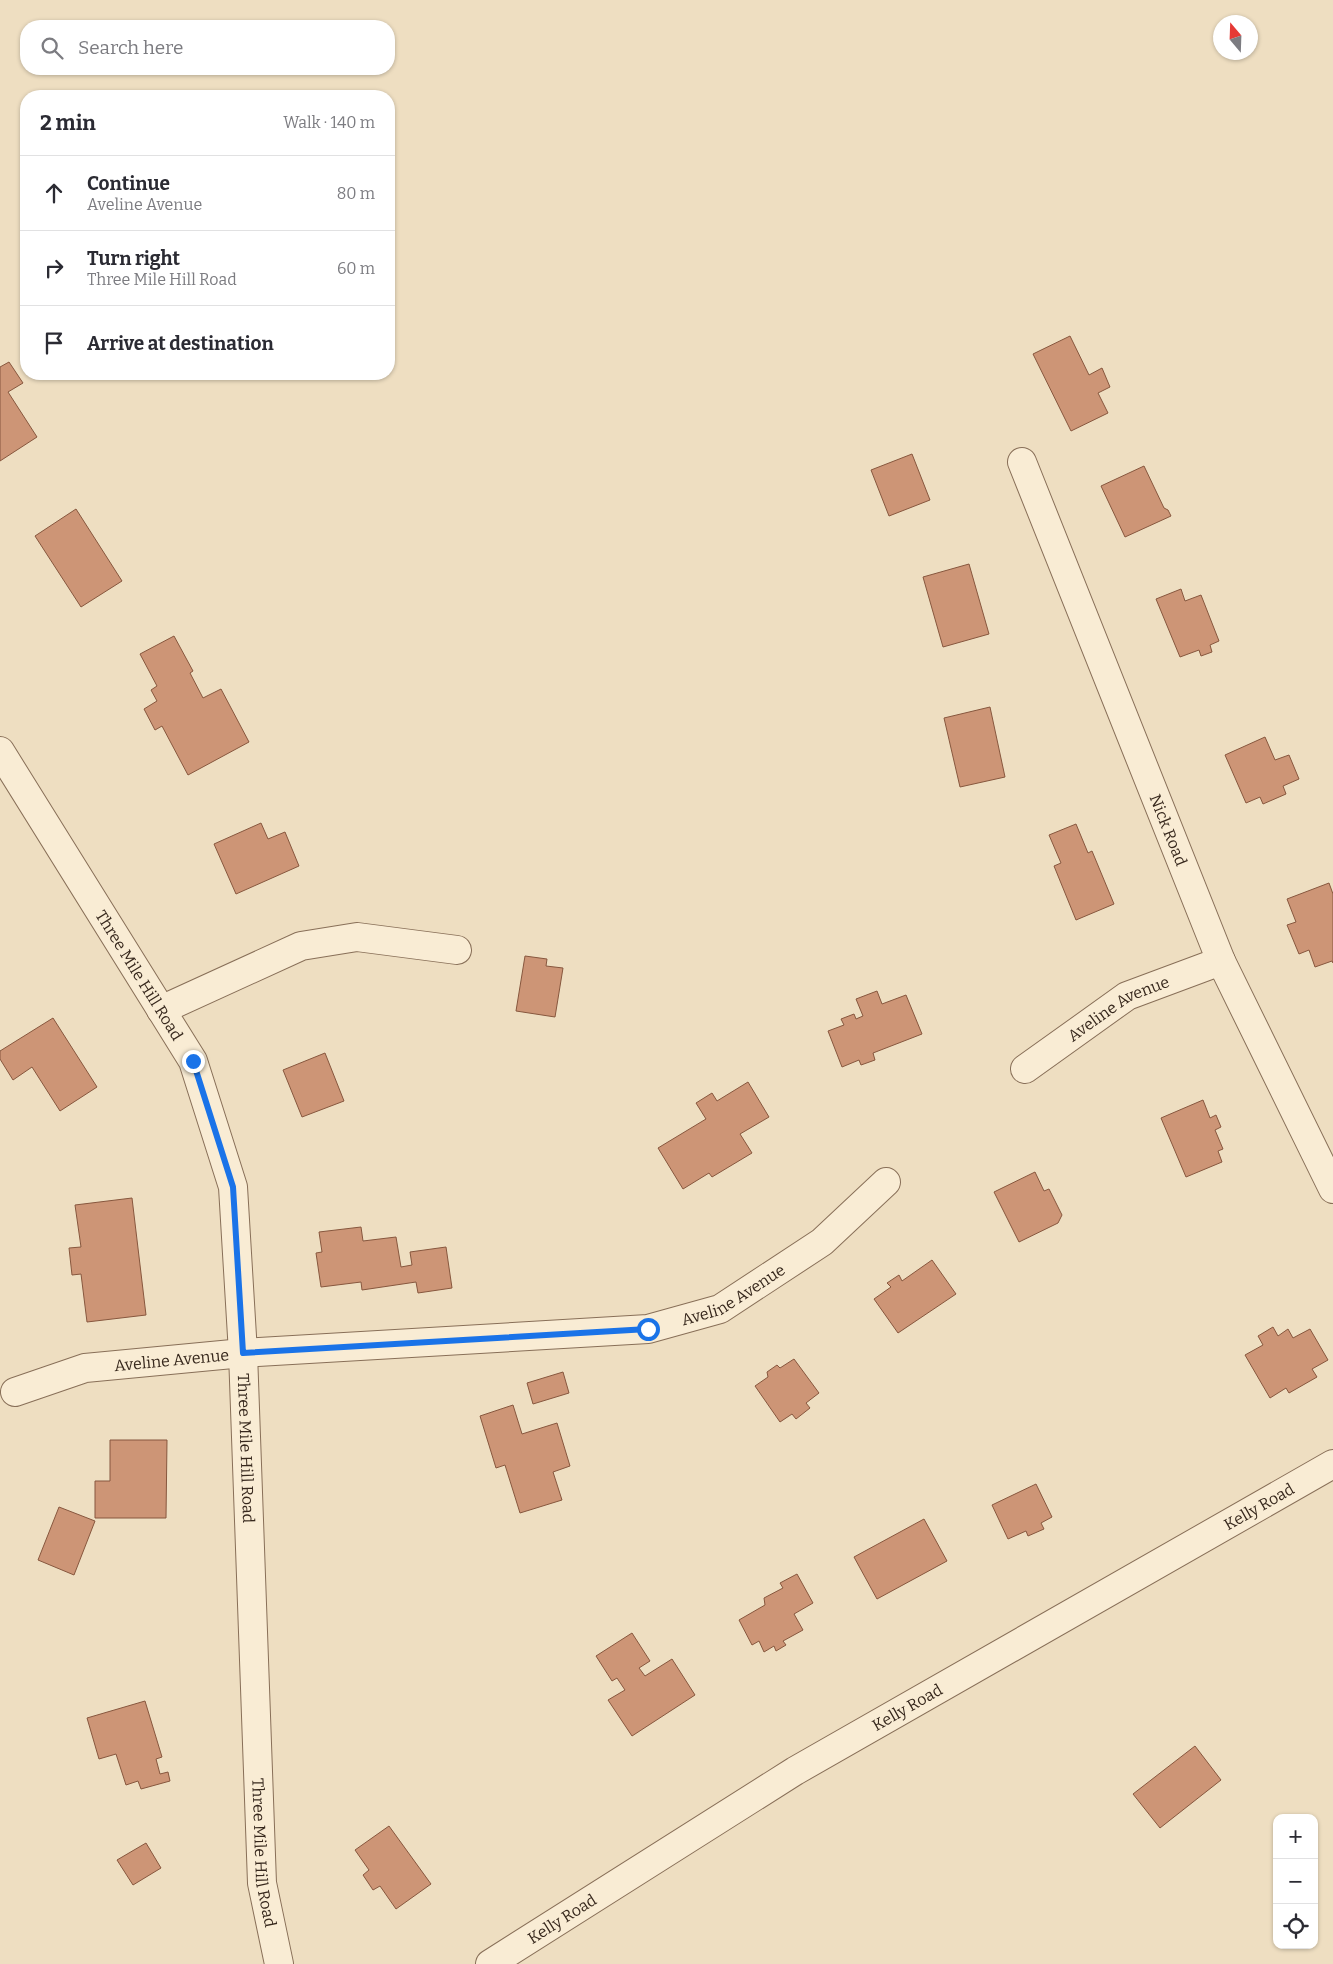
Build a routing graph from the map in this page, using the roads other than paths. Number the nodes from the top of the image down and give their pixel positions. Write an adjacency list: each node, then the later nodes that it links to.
1 (1022, 462): 4 (street, Nick Road)
2 (0, 751): 5 (street, Three Mile Hill Road)
3 (457, 950): 5 (street)
4 (1221, 961): 6 (street, Aveline Avenue); 8 (street, Nick Road)
5 (161, 1010): 9 (street, Three Mile Hill Road)
6 (1025, 1069)
7 (886, 1182): 9 (street, Aveline Avenue)
8 (1333, 1189)
9 (243, 1353): 10 (street, Aveline Avenue); 12 (street, Three Mile Hill Road)
10 (15, 1392)
11 (1333, 1464): 13 (street, Kelly Road)
12 (279, 1964)
13 (490, 1964)

